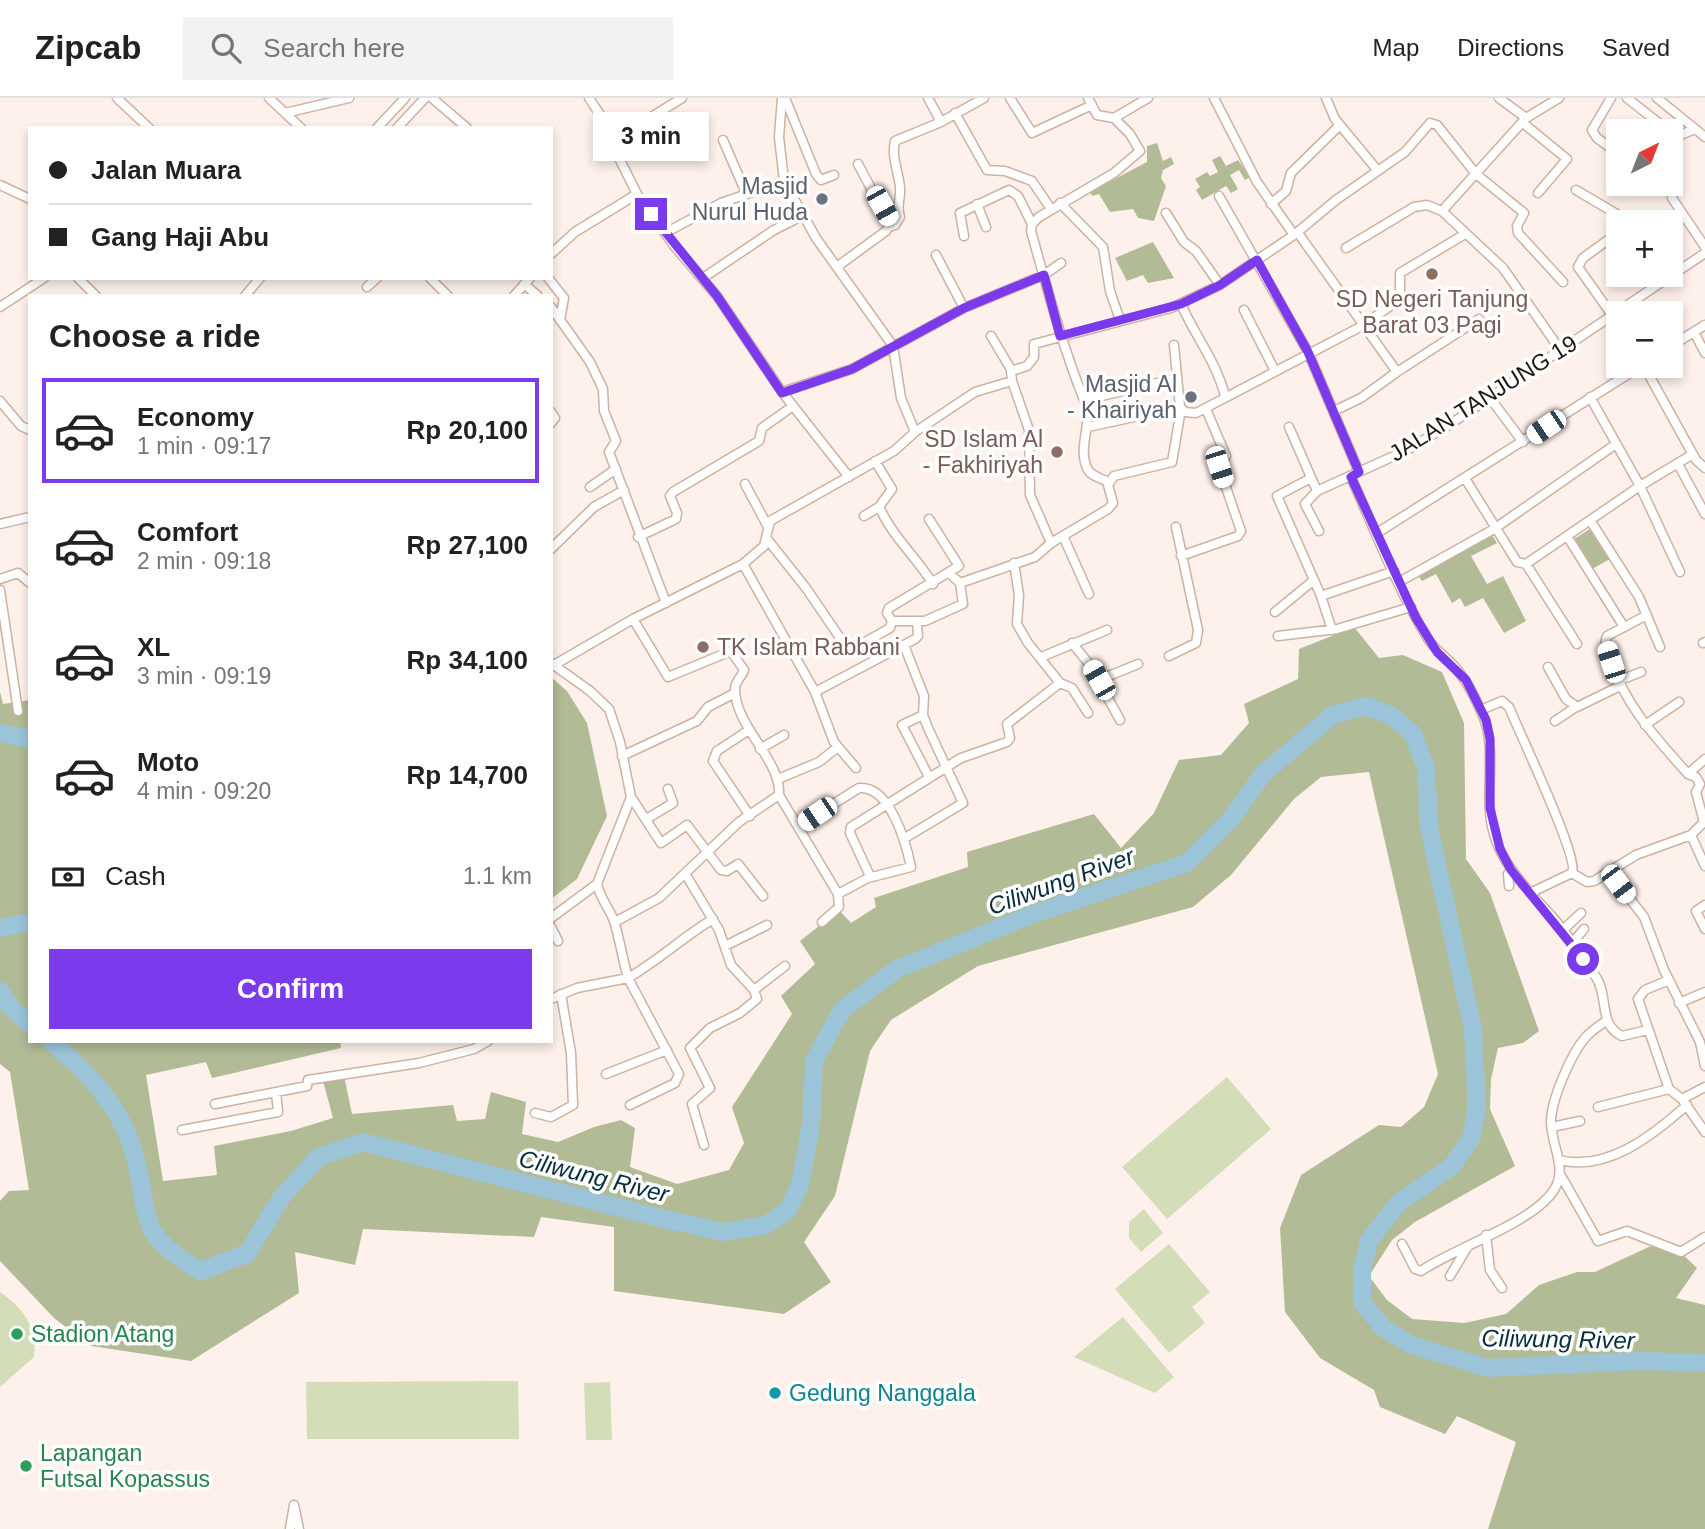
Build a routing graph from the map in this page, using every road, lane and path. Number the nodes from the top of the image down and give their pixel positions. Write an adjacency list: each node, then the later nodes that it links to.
1 (117, 98): 31 (street)
2 (269, 98): 24 (street)
3 (349, 98): 24 (street)
4 (405, 98): 33 (street)
5 (425, 98): 34 (street)
6 (432, 98): 35 (street)
7 (589, 98): 39 (street)
8 (662, 98): 23 (street)
9 (682, 98): 23 (street)
10 (784, 98): 45 (street); 46 (street)
11 (928, 98): 29 (street)
12 (984, 98): 25 (street)
13 (1010, 98): 22 (street)
14 (1148, 98): 26 (street)
15 (1214, 98): 57 (street)
16 (1326, 98): 30 (street)
17 (1499, 98): 28 (street)
18 (1559, 98): 28 (street)
19 (1611, 98): 41 (street)
20 (1627, 98): 27 (street)
21 (1657, 98): 36 (street)
22 (1090, 102): 26 (street)
23 (669, 107): 39 (street)
24 (285, 113): 32 (street)
25 (955, 113): 29 (street); 58 (street)
26 (1114, 118): 55 (street)
27 (1654, 119)
28 (1524, 120): 44 (street); 50 (street)
29 (941, 122): 64 (street)
30 (1340, 125): 43 (street); 57 (street)
31 (147, 126)
32 (299, 126)
33 (379, 126)
34 (399, 126)
35 (465, 126)
36 (1695, 129): 37 (street); 38 (street)
37 (1684, 134)
38 (1705, 137)
39 (616, 139): 51 (street)
40 (723, 140): 49 (street)
41 (1606, 145)
42 (858, 164): 64 (street)
43 (1378, 171): 44 (street); 67 (street)
44 (1476, 174): 60 (street); 86 (street)
45 (834, 175)
46 (784, 181): 49 (street); 62 (street)
47 (0, 185): 53 (street)
48 (1576, 190): 59 (street)
49 (746, 193): 66 (street)
50 (1538, 193)
51 (638, 194): 66 (street); 73 (street)
52 (1219, 196): 76 (street)
53 (28, 198)
54 (1672, 198): 71 (street)
55 (1060, 203): 58 (street); 101 (street)
56 (977, 204): 63 (street); 65 (street); 69 (street)
57 (1271, 204): 67 (street)
58 (1051, 209): 63 (street)
59 (1610, 210)
60 (1442, 211): 68 (street); 72 (street)
61 (1166, 213): 87 (street)
62 (804, 215): 78 (street); 80 (street)
63 (1032, 224): 79 (street)
64 (889, 227): 78 (street)
65 (986, 227)
66 (665, 233): 80 (street)
67 (1296, 234): 76 (street); 103 (street)
68 (1465, 234): 103 (street); 110 (street)
69 (964, 236)
70 (1606, 241): 93 (street)
71 (1705, 247)
72 (1346, 248)
73 (553, 249)
74 (1705, 253): 91 (street, JALAN TANJUNG 19)
75 (936, 255): 95 (street)
76 (1257, 260): 87 (street); 111 (street)
77 (1061, 263): 79 (street)
78 (838, 266): 109 (street)
79 (1044, 275): 95 (street); 106 (street)
80 (703, 278): 120 (street)
81 (41, 280): 94 (street)
82 (80, 280): 89 (street)
83 (258, 280): 90 (street)
84 (432, 280): 88 (street)
85 (550, 280): 100 (street)
86 (1563, 282)
87 (1220, 285): 92 (street)
88 (445, 293)
89 (94, 294)
90 (247, 294)
91 (1633, 301)
92 (1181, 304): 101 (street); 121 (street)
93 (1606, 305)
94 (0, 307)
95 (964, 308): 109 (street)
96 (553, 310): 100 (street)
97 (1244, 310): 114 (street)
98 (1479, 319): 115 (street)
99 (1606, 319): 110 (street, JALAN TANJUNG 19)
100 (560, 320): 140 (street)
101 (1120, 320): 106 (street)
102 (1705, 325): 104 (street)
103 (1362, 326): 111 (street); 115 (street)
104 (1694, 332): 107 (street); 112 (street)
105 (991, 336): 113 (street)
106 (1060, 336): 113 (street); 124 (street)
107 (1683, 339)
108 (1174, 345): 118 (street)
109 (893, 346): 120 (street); 133 (street)
110 (1561, 351): 123 (street, JALAN TANJUNG 19)
111 (1308, 352): 114 (street); 129 (street)
112 (1705, 353)
113 (1012, 371): 119 (street)
114 (1275, 371): 121 (street)
115 (1397, 372): 129 (street)
116 (1622, 378): 122 (street)
117 (1649, 378): 136 (street)
118 (1175, 379): 124 (street); 127 (street)
119 (1012, 381): 133 (street); 167 (street)
120 (782, 393): 126 (street)
121 (1225, 396): 128 (street)
122 (1590, 397): 134 (street); 135 (street)
123 (1490, 398): 134 (street); 141 (street, JALAN TANJUNG 19)
124 (1084, 400): 130 (street)
125 (1, 403): 132 (street)
126 (793, 406): 142 (street); 165 (street)
127 (1182, 409): 128 (street); 130 (street); 145 (street)
128 (1206, 409): 169 (street)
129 (1334, 411): 141 (street)
130 (1088, 427): 145 (street)
131 (1289, 427): 143 (street)
132 (28, 429)
133 (915, 432): 137 (street)
134 (1523, 442): 144 (street)
135 (1616, 444): 147 (street); 161 (street)
136 (1693, 454): 138 (street); 139 (street)
137 (875, 461): 142 (street); 151 (street)
138 (1678, 464): 147 (street); 152 (street)
139 (1705, 468)
140 (616, 469): 148 (street); 149 (street)
141 (1355, 474): 150 (street, JALAN TANJUNG 19); 162 (street)
142 (849, 477): 158 (street)
143 (1311, 478): 150 (street); 177 (street)
144 (1466, 480): 161 (street); 162 (street)
145 (1109, 482): 163 (street)
146 (745, 484): 158 (street)
147 (1640, 486): 156 (street); 174 (street)
148 (590, 487)
149 (624, 490): 165 (street); 168 (street)
150 (1317, 491): 160 (street)
151 (879, 507): 153 (street); 181 (street)
152 (1705, 514)
153 (864, 516)
154 (28, 517): 157 (street)
155 (929, 519): 175 (street)
156 (1590, 520): 164 (street); 188 (street)
157 (0, 524)
158 (768, 525): 166 (street)
159 (1176, 527): 169 (street)
160 (1319, 531)
161 (1495, 531): 172 (street); 179 (street)
162 (1377, 533): 173 (street)
163 (1062, 536): 167 (street); 183 (street)
164 (1567, 536): 172 (street); 192 (street)
165 (638, 537): 185 (street)
166 (766, 539): 171 (street); 190 (street)
167 (1051, 543): 170 (street)
168 (553, 547)
169 (1181, 556): 200 (street)
170 (1014, 563): 180 (street); 201 (street)
171 (743, 564): 185 (street); 209 (street)
172 (1526, 564): 197 (street)
173 (1394, 571): 179 (street); 184 (street)
174 (1680, 572)
175 (950, 574): 180 (street); 181 (street)
176 (0, 579): 178 (street)
177 (1314, 580): 184 (street); 187 (street)
178 (28, 581)
179 (1399, 582): 186 (street)
180 (960, 583): 191 (street)
181 (933, 584): 190 (street)
182 (0, 590): 214 (street)
183 (1089, 594)
184 (1321, 596): 194 (street)
185 (666, 603): 189 (street)
186 (1411, 607): 194 (street); 213 (street)
187 (1275, 612)
188 (1647, 615): 192 (street); 199 (street)
189 (634, 619): 202 (street); 210 (street)
190 (892, 621): 191 (street)
191 (917, 623): 198 (street)
192 (1624, 627): 208 (street)
193 (1107, 630): 196 (street)
194 (1332, 630): 195 (street)
195 (1278, 636)
196 (1072, 643): 201 (street); 206 (street)
197 (1577, 644)
198 (904, 645): 209 (street); 216 (street)
199 (1660, 647)
200 (1169, 656)
201 (1041, 657): 207 (street)
202 (553, 664): 224 (street)
203 (1138, 664): 206 (street)
204 (1548, 667): 212 (street)
205 (1641, 672): 208 (street)
206 (1099, 680): 217 (street)
207 (1060, 682): 215 (street); 226 (street)
208 (1619, 683): 212 (street); 219 (street)
209 (815, 692): 222 (street)
210 (735, 693): 220 (street); 224 (street)
211 (1679, 702): 219 (street)
212 (1576, 707): 218 (street)
213 (1481, 710): 243 (street); 245 (street)
214 (18, 712)
215 (1088, 713)
216 (923, 715): 226 (street); 229 (street)
217 (1120, 720)
218 (1555, 721)
219 (1645, 725): 228 (street)
220 (749, 730): 223 (street); 235 (street)
221 (784, 735): 223 (street)
222 (838, 747): 227 (street); 230 (street)
223 (760, 749): 230 (street)
224 (622, 757): 233 (street)
225 (1705, 759): 228 (street)
226 (947, 766): 229 (street); 240 (street)
227 (856, 768)
228 (1688, 774): 237 (street)
229 (929, 777): 234 (street)
230 (778, 779): 232 (street)
231 (668, 789): 236 (street)
232 (779, 795): 235 (street); 238 (street)
233 (631, 797): 236 (street); 248 (street)
234 (886, 804): 238 (street); 240 (street); 247 (street)
235 (750, 816): 241 (street)
236 (648, 818): 241 (street)
237 (1704, 818): 239 (street)
238 (798, 826): 251 (street)
239 (1691, 835): 242 (street); 244 (street)
240 (905, 838): 247 (street)
241 (707, 853): 246 (street); 252 (street)
242 (1705, 866)
243 (1511, 870): 249 (street); 250 (street)
244 (1609, 872): 245 (street); 269 (street)
245 (1572, 873): 250 (street)
246 (686, 875): 256 (street); 257 (street)
247 (868, 878): 251 (street)
248 (597, 884): 255 (street); 257 (street)
249 (1509, 887)
250 (1530, 893): 262 (street)
251 (838, 894): 258 (street)
252 (763, 896)
253 (1705, 905): 261 (street)
254 (1581, 912): 262 (street)
255 (553, 917)
256 (713, 919): 266 (street); 268 (street)
257 (615, 922): 268 (street)
258 (822, 922)
259 (767, 925): 266 (street)
260 (1584, 929): 265 (street)
261 (1705, 929)
262 (1563, 930): 265 (street)
263 (553, 931): 264 (street)
264 (558, 941)
265 (1572, 943): 275 (street)
266 (725, 946): 270 (street)
267 (785, 966): 270 (street)
268 (628, 978): 272 (street); 278 (street)
269 (1669, 980): 274 (street); 276 (street)
270 (754, 990): 293 (street)
271 (1705, 992): 274 (street)
272 (561, 994): 273 (street); 288 (street)
273 (553, 998)
274 (1679, 1003): 279 (street)
275 (1606, 1021): 276 (street); 290 (street)
276 (1648, 1030): 282 (street)
277 (484, 1043): 283 (street)
278 (667, 1050): 280 (street); 286 (street)
279 (1705, 1066)
280 (607, 1074)
281 (1705, 1087): 284 (street)
282 (1669, 1089): 284 (street); 287 (street)
283 (276, 1092): 285 (street); 291 (street)
284 (1685, 1102): 292 (street); 294 (street)
285 (215, 1104)
286 (630, 1105)
287 (1598, 1107)
288 (535, 1113)
289 (1580, 1121): 290 (street)
290 (1552, 1127): 294 (street)
291 (182, 1130)
292 (1705, 1132)
293 (704, 1145)
294 (1559, 1160): 295 (street)
295 (1560, 1174): 296 (street); 297 (street)
296 (1486, 1235): 298 (street); 301 (street)
297 (1705, 1237)
298 (1473, 1241): 299 (street); 300 (street)
299 (1402, 1244)
300 (1450, 1276)
301 (1502, 1288)
302 (290, 1529): 303 (street)
303 (299, 1529)

